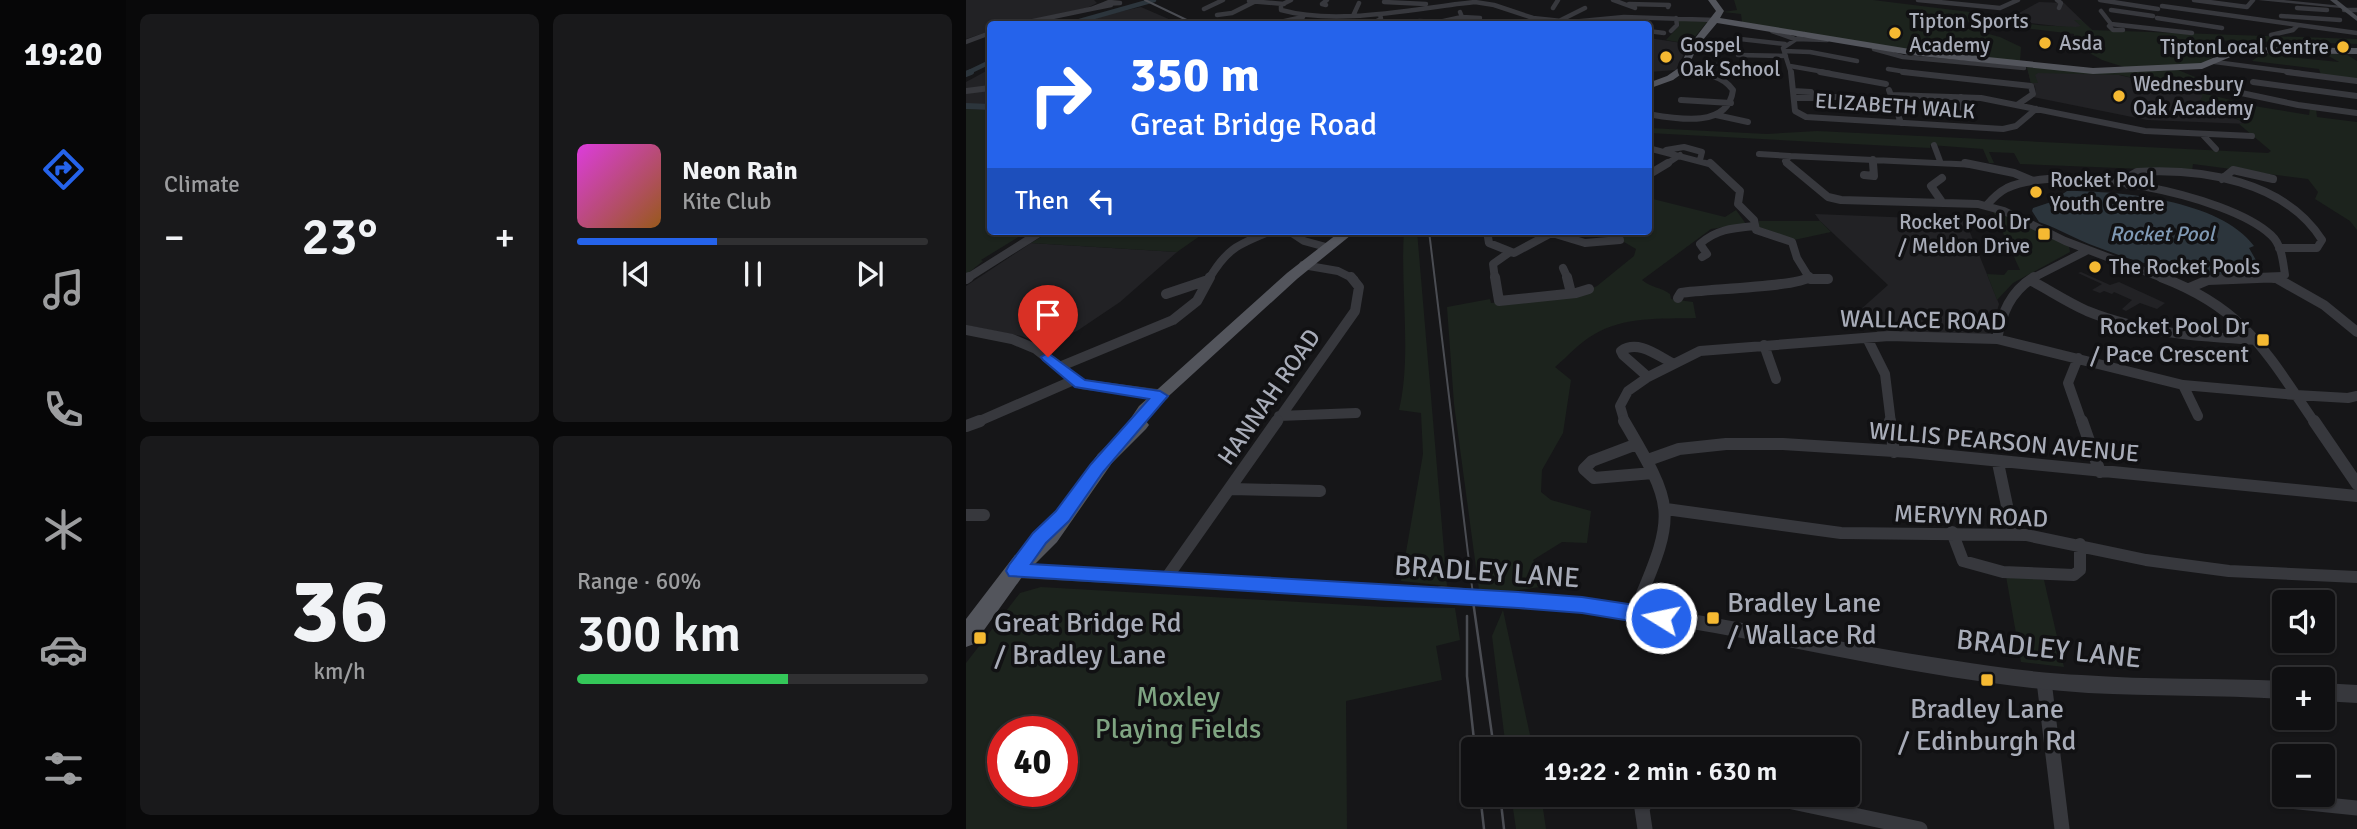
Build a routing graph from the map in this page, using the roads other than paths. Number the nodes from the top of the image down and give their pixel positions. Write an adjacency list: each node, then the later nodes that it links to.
1 (1223, 0): 33 (street)
2 (1246, 0): 18 (street)
3 (1291, 0): 23 (street)
4 (1498, 0): 25 (street)
5 (1558, 0): 34 (street)
6 (1613, 0): 26 (street)
7 (1712, 0): 59 (main road)
8 (1918, 0): 10 (street)
9 (2011, 0): 10 (street)
10 (2017, 0)
11 (2057, 0): 36 (street)
12 (2102, 0): 27 (street); 41 (street)
13 (2171, 0): 41 (street)
14 (2195, 0): 28 (street); 29 (street)
15 (2253, 0): 29 (street)
16 (2261, 0): 22 (street)
17 (1109, 2): 61 (street)
18 (1254, 2): 23 (street); 45 (street)
19 (1384, 2): 31 (street)
20 (2306, 2): 22 (street); 30 (street)
21 (1359, 3): 49 (street)
22 (2291, 3): 37 (street)
23 (1284, 4): 46 (street)
24 (1456, 4): 25 (street); 31 (street); 52 (street)
25 (1486, 4): 65 (street)
26 (1629, 4): 32 (street); 54 (street)
27 (2095, 5)
28 (2188, 6)
29 (2231, 6): 42 (street)
30 (2336, 6): 37 (street); 39 (street); 58 (main road)
31 (1433, 7): 44 (street)
32 (1668, 7)
33 (1201, 8)
34 (1553, 8)
35 (1585, 8): 65 (street)
36 (2059, 8)
37 (2297, 8): 43 (street)
38 (2111, 10): 41 (street)
39 (2357, 10)
40 (2101, 11): 69 (street)
41 (2157, 12): 47 (street); 57 (street); 67 (street); 74 (street)
42 (2226, 12)
43 (2303, 13): 48 (street); 56 (street)
44 (1380, 14): 49 (street); 63 (street)
45 (1221, 15)
46 (1305, 15): 49 (street); 62 (street)
47 (2178, 15)
48 (2333, 15)
49 (1353, 16)
50 (2205, 16): 67 (street)
51 (2281, 16): 56 (street)
52 (1462, 17): 53 (street); 64 (street)
53 (1480, 18)
54 (1635, 18): 55 (street); 66 (street)
55 (1676, 18): 59 (street); 77 (street)
56 (2309, 18): 60 (street)
57 (2248, 19): 68 (street); 72 (street)
58 (2357, 19)
59 (1716, 20): 84 (main road); 97 (main road)
60 (2340, 20)
61 (1033, 21)
62 (1282, 21)
63 (1377, 21)
64 (1444, 21)
65 (1559, 21): 66 (street)
66 (1600, 21)
67 (2191, 22): 73 (street)
68 (2241, 23)
69 (2111, 24): 74 (street); 75 (street)
70 (1743, 26): 84 (street)
71 (2229, 26): 73 (street)
72 (2297, 26): 81 (street); 83 (street)
73 (2222, 28): 78 (street)
74 (2143, 29): 80 (street)
75 (2123, 30)
76 (1653, 31): 79 (street)
77 (1671, 31)
78 (2217, 32)
79 (1664, 33)
80 (2192, 33)
81 (2357, 33)
82 (987, 34): 87 (street)
83 (2271, 35)
84 (1799, 36): 88 (street); 91 (main road)
85 (1738, 39): 88 (street)
86 (987, 41): 87 (street)
87 (967, 42)
88 (1785, 50): 90 (street); 92 (street); 95 (street, ELIZABETH WALK)
89 (2357, 51): 93 (main road)
90 (1738, 55)
91 (1907, 55): 93 (main road); 96 (street); 98 (street)
92 (1857, 61)
93 (2213, 64): 99 (street)
94 (1736, 65): 97 (street)
95 (1790, 66): 103 (street); 108 (street, ELIZABETH WALK)
96 (2024, 68)
97 (1683, 69): 102 (main road); 114 (street)
98 (1888, 69): 103 (street); 115 (street)
99 (2314, 75): 100 (street); 106 (street)
100 (2357, 81)
101 (2253, 82): 106 (street)
102 (1652, 84)
103 (1886, 84): 109 (street)
104 (2213, 87): 117 (street)
105 (987, 88): 107 (street)
106 (2314, 90): 110 (street); 117 (street)
107 (966, 91)
108 (1793, 95): 112 (street); 123 (street, ELIZABETH WALK)
109 (1891, 95): 111 (street); 123 (street)
110 (2357, 96)
111 (1961, 97): 115 (street); 116 (street)
112 (1855, 98)
113 (1687, 99): 114 (street)
114 (1731, 103): 121 (street)
115 (2017, 105): 118 (street)
116 (1949, 107)
117 (2313, 107): 119 (street)
118 (2036, 109): 124 (street, ELIZABETH WALK); 125 (street)
119 (2357, 113)
120 (1652, 114): 121 (street)
121 (1716, 115): 122 (street)
122 (1748, 122)
123 (1901, 123): 124 (street, ELIZABETH WALK)
124 (1925, 125): 126 (street)
125 (2202, 134): 127 (street); 130 (street)
126 (1928, 135)
127 (2252, 136)
128 (1934, 145): 137 (street)
129 (1652, 149): 131 (street)
130 (2216, 149)
131 (1664, 151): 133 (street); 136 (street)
132 (1759, 154): 134 (street)
133 (1681, 155): 136 (street); 139 (street)
134 (1790, 156): 135 (street); 147 (street)
135 (1873, 159): 137 (street); 140 (street)
136 (1700, 160): 149 (street)
137 (1940, 161): 138 (street)
138 (2010, 172): 144 (street); 145 (street)
139 (1652, 173)
140 (1864, 175)
141 (1942, 177): 147 (street)
142 (2273, 179): 143 (street)
143 (2222, 180): 146 (street); 159 (street)
144 (2033, 181): 145 (street); 146 (street)
145 (2016, 185): 148 (street)
146 (2128, 185): 159 (street)
147 (1942, 202): 148 (street)
148 (1987, 205): 160 (street)
149 (1755, 226): 162 (street); 166 (street)
150 (1035, 235): 165 (street)
151 (1262, 235): 169 (street)
152 (1295, 235): 158 (street)
153 (1344, 235): 158 (main road)
154 (1488, 235): 161 (street)
155 (1548, 235): 161 (street)
156 (1561, 235): 157 (street)
157 (1620, 240)
158 (1326, 247): 163 (main road)
159 (2279, 248): 168 (street)
160 (2088, 250): 170 (street); 172 (street)
161 (1510, 252): 174 (street)
162 (1717, 257)
163 (1303, 265): 183 (main road); 194 (street, HANNAH ROAD)
164 (1563, 268): 174 (street)
165 (966, 279)
166 (1810, 279): 167 (street); 171 (street)
167 (1828, 279)
168 (2278, 279): 172 (street); 177 (street)
169 (1208, 280): 175 (street); 185 (street)
170 (2030, 280): 179 (street); 180 (street)
171 (1668, 288)
172 (2189, 288): 180 (street)
173 (1589, 289): 174 (street)
174 (1571, 293)
175 (1166, 294)
176 (966, 330): 185 (street)
177 (2357, 332)
178 (1867, 338): 179 (street, WALLACE ROAD); 181 (street, WALLACE ROAD); 198 (street)
179 (1997, 339): 182 (street, WALLACE ROAD)
180 (2258, 340): 190 (street)
181 (1764, 345): 184 (street, WALLACE ROAD); 187 (street)
182 (2078, 358): 189 (street, WALLACE ROAD); 201 (street)
183 (1202, 359): 192 (main road); 192 (main road)
184 (1674, 364): 186 (street, WALLACE ROAD); 186 (street)
185 (1059, 367): 188 (street)
186 (1648, 377): 197 (street, WALLACE ROAD)
187 (1776, 379)
188 (1074, 380): 192 (street); 196 (street)
189 (2183, 385): 190 (street, WALLACE ROAD); 195 (street)
190 (2296, 395): 191 (street, WALLACE ROAD); 203 (street)
191 (2357, 396)
192 (1161, 400): 213 (main road)
193 (1356, 413): 194 (street)
194 (1279, 416): 204 (street, HANNAH ROAD)
195 (2198, 416)
196 (966, 425)
197 (1637, 444): 199 (street, WALLACE ROAD); 202 (street)
198 (1894, 452): 199 (street, WILLIS PEARSON AVENUE); 200 (street, WILLIS PEARSON AVENUE)
199 (1648, 460): 202 (street, WALLACE ROAD)
200 (1998, 463): 201 (street, WILLIS PEARSON AVENUE); 211 (street)
201 (2100, 472): 206 (street, WILLIS PEARSON AVENUE)
202 (1653, 473): 207 (street, WALLACE ROAD)
203 (2357, 484)
204 (1231, 489): 205 (street); 215 (street, HANNAH ROAD)
205 (1320, 491)
206 (2357, 496)
207 (1666, 509): 210 (street, MERVYN ROAD); 216 (street)
208 (966, 515): 209 (street)
209 (984, 515)
210 (1952, 532): 211 (street, MERVYN ROAD); 212 (street)
211 (2013, 534): 212 (street, MERVYN ROAD)
212 (2080, 544): 214 (street, MERVYN ROAD)
213 (1016, 571): 215 (street, BRADLEY LANE); 217 (main road)
214 (2357, 577)
215 (1165, 580): 216 (street, BRADLEY LANE, bridge)
216 (1634, 612): 218 (street, BRADLEY LANE)
217 (966, 637)
218 (2044, 681): 219 (street, BRADLEY LANE); 228 (street)
219 (2272, 689)
220 (2335, 693): 221 (street)
221 (2357, 694)
222 (2335, 806): 225 (street)
223 (1643, 807): 226 (street)
224 (1816, 807): 227 (street)
225 (2357, 808)
226 (1645, 829)
227 (1920, 829)
228 (2062, 829)

